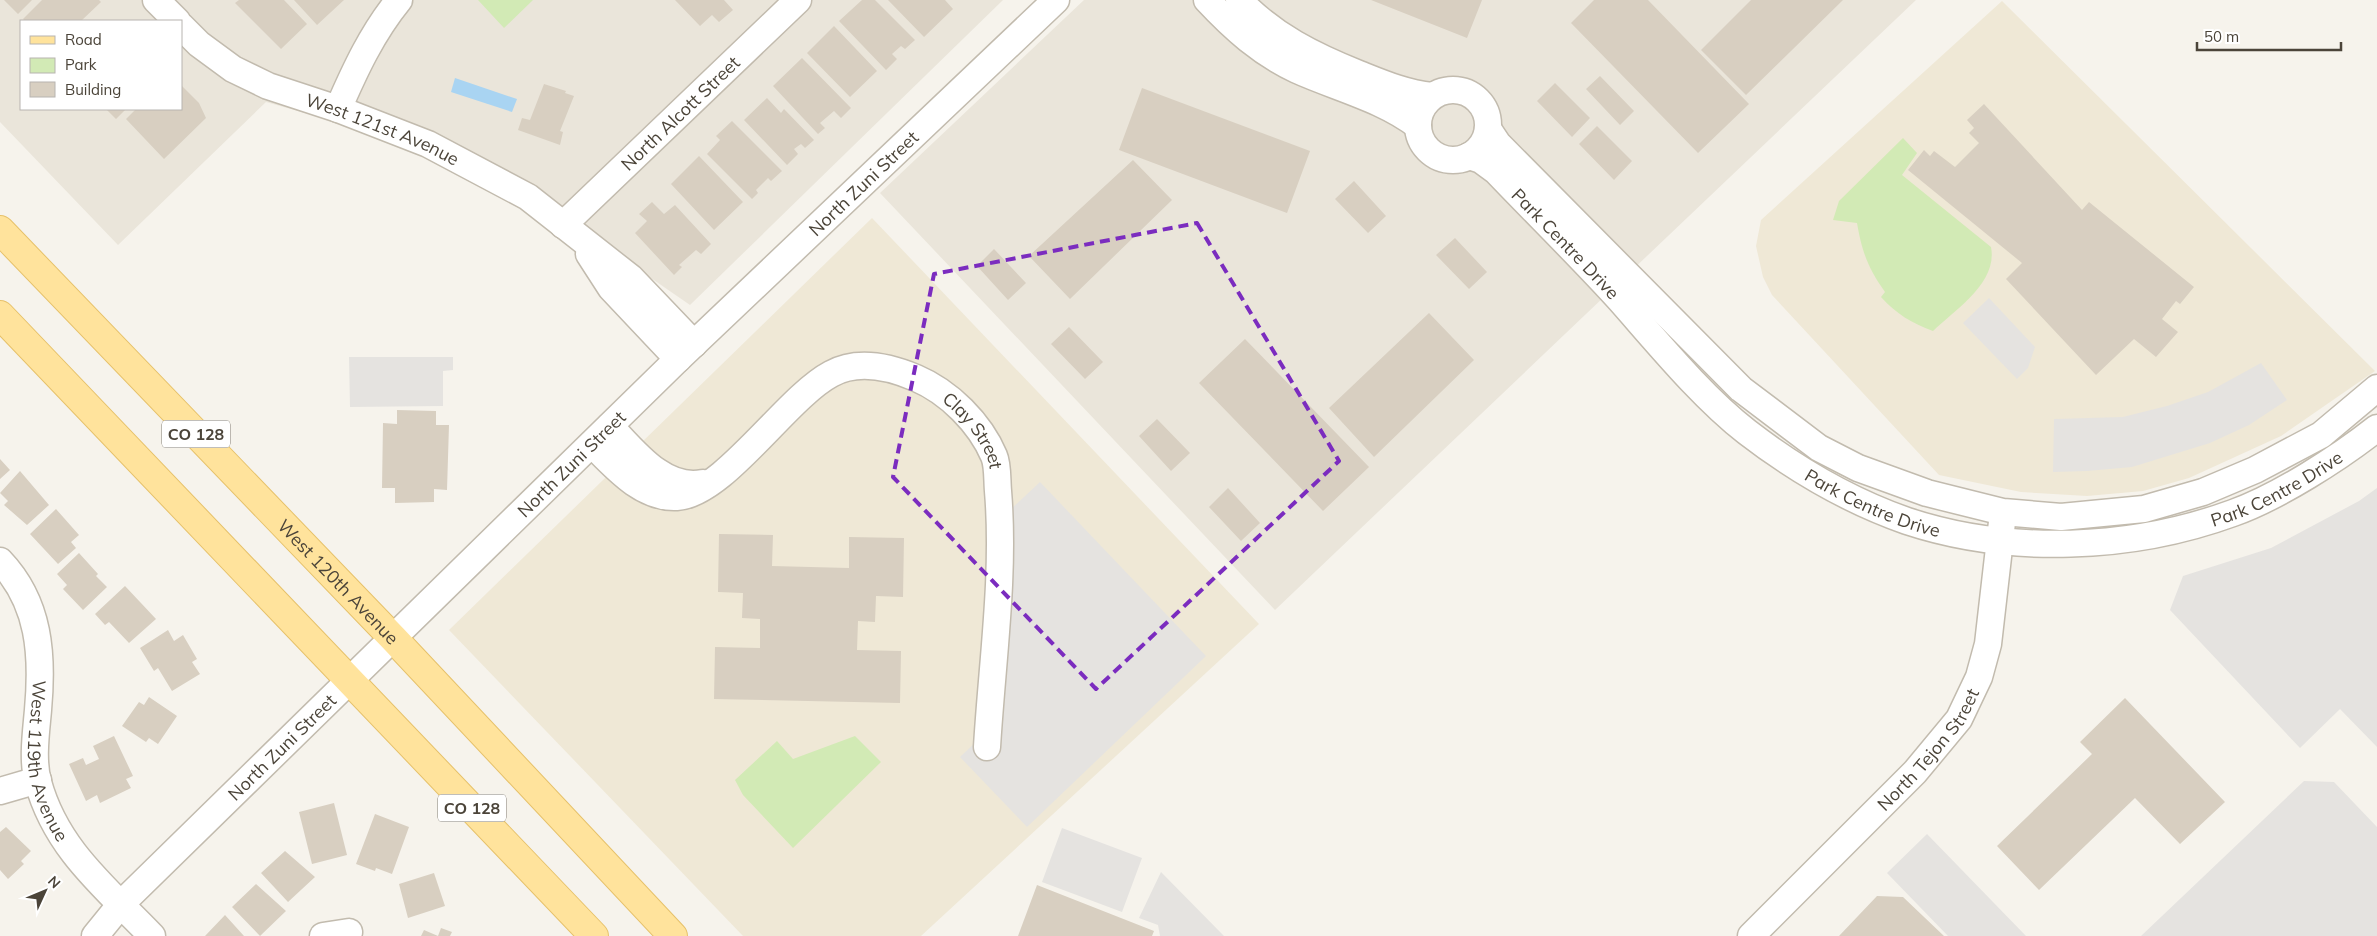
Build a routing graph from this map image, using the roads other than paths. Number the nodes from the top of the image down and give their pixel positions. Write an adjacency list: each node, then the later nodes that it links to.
1 (156, 0): 7 (street)
2 (399, 0): 10 (street)
3 (798, 0): 15 (street, North Alcott Street)
4 (1056, 0): 17 (street, North Zuni Street)
5 (1206, 0): 11 (street)
6 (1239, 0): 9 (street)
7 (176, 20)
8 (182, 27): 10 (street, West 121st Avenue)
9 (1432, 96): 11 (street); 12 (street)
10 (338, 109): 15 (street, West 121st Avenue)
11 (1418, 126): 13 (street)
12 (1488, 129): 13 (street); 23 (street, Park Centre Drive)
13 (1469, 156): 24 (street, Park Centre Drive)
14 (0, 230): 26 (main road, West 120th Avenue / CO 128)
15 (572, 233): 17 (street, West 121st Avenue)
16 (0, 314): 27 (main road, CO 128)
17 (686, 352): 19 (street, North Zuni Street)
18 (2377, 388): 23 (street, Park Centre Drive)
19 (610, 426): 21 (street, North Zuni Street); 22 (street)
20 (2377, 428): 24 (street, Park Centre Drive)
21 (592, 444): 22 (street, Clay Street); 26 (street, North Zuni Street)
22 (716, 479): 28 (street, Clay Street)
23 (2003, 512): 24 (street, North Tejon Street)
24 (1999, 540): 38 (street, North Tejon Street)
25 (0, 561): 29 (street, West 119th Avenue)
26 (393, 638): 27 (street, North Zuni Street); 37 (main road, West 120th Avenue / CO 128)
27 (350, 680): 31 (street, North Zuni Street); 36 (main road, CO 128)
28 (987, 747)
29 (38, 780): 30 (street); 31 (street, West 119th Avenue)
30 (0, 791)
31 (121, 904): 33 (street, North Zuni Street); 34 (street, West 119th Avenue)
32 (349, 932): 35 (street)
33 (95, 936)
34 (152, 936)
35 (323, 936)
36 (594, 936)
37 (673, 936)
38 (1751, 936)

